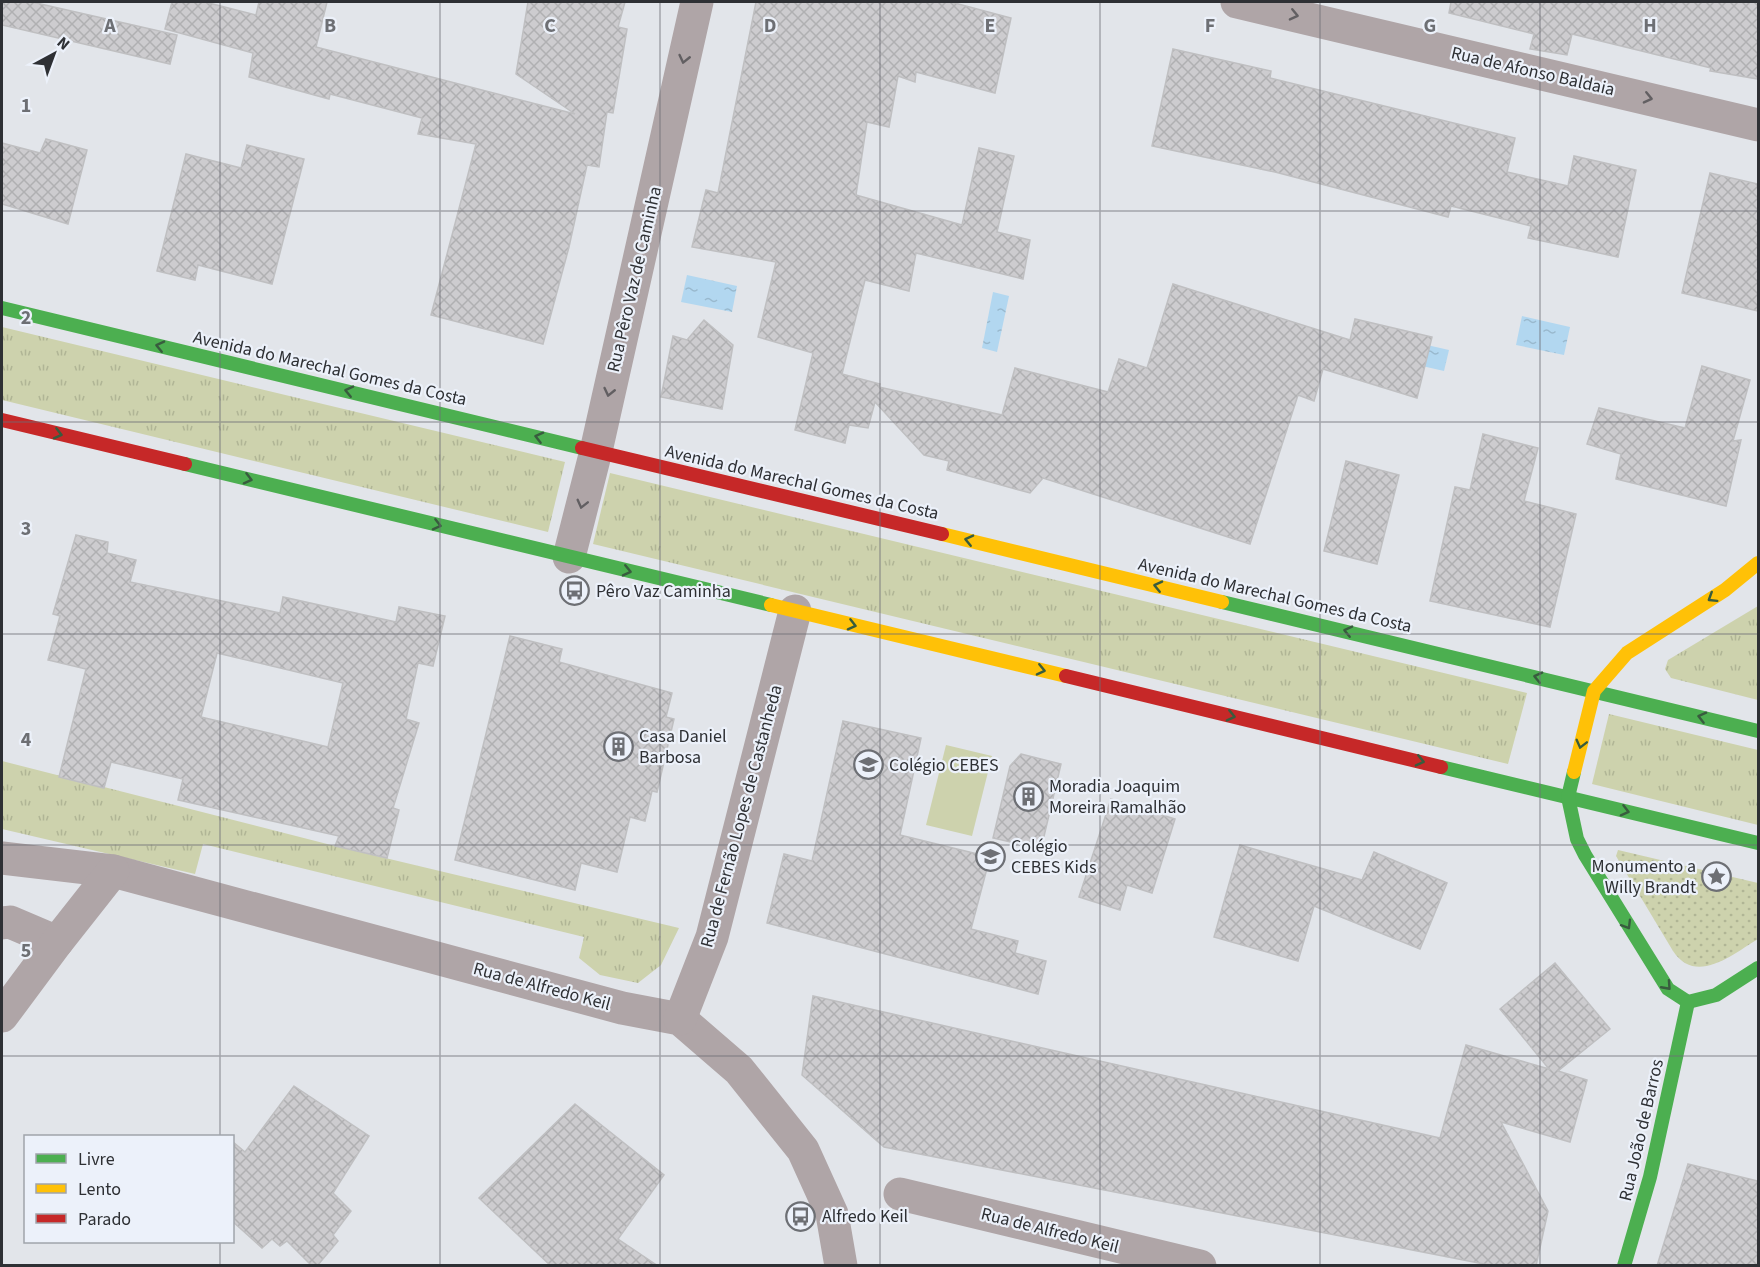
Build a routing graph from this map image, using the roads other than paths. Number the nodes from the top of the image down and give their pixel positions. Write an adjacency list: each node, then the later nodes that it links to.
1 (697, 2): 6 (street, Rua Pêro Vaz de Caminha, one-way to 6)
2 (1237, 2): 3 (street, Rua de Afonso Baldaia, one-way to 3)
3 (1758, 124)
4 (2, 308): 6 (main road, Avenida do Marechal Gomes da Costa, one-way to 4)
5 (2, 420): 7 (main road, one-way to 7)
6 (596, 451): 7 (street, Rua Pêro Vaz de Caminha, one-way to 7); 10 (main road, Avenida do Marechal Gomes da Costa, one-way to 6)
7 (569, 557): 9 (main road, one-way to 9)
8 (1758, 562): 10 (main road, one-way to 10)
9 (795, 611): 12 (main road, one-way to 12); 21 (street, Rua de Fernão Lopes de Castanheda)
10 (1594, 691): 11 (main road, Avenida do Marechal Gomes da Costa, one-way to 10); 12 (main road, one-way to 12)
11 (1758, 730)
12 (1568, 797): 13 (main road, one-way to 13); 19 (main road, one-way to 19)
13 (1758, 843)
14 (2, 858): 15 (street, Rua de Alfredo Keil)
15 (113, 871): 17 (street); 21 (street, Rua de Alfredo Keil)
16 (2, 923): 17 (street)
17 (57, 942): 20 (street)
18 (1758, 968): 19 (main road)
19 (1688, 1002): 25 (main road, Rua João de Barros)
20 (2, 1016)
21 (680, 1019): 23 (street)
22 (900, 1194): 24 (street, Rua de Alfredo Keil)
23 (842, 1266)
24 (1200, 1266)
25 (1624, 1266)

